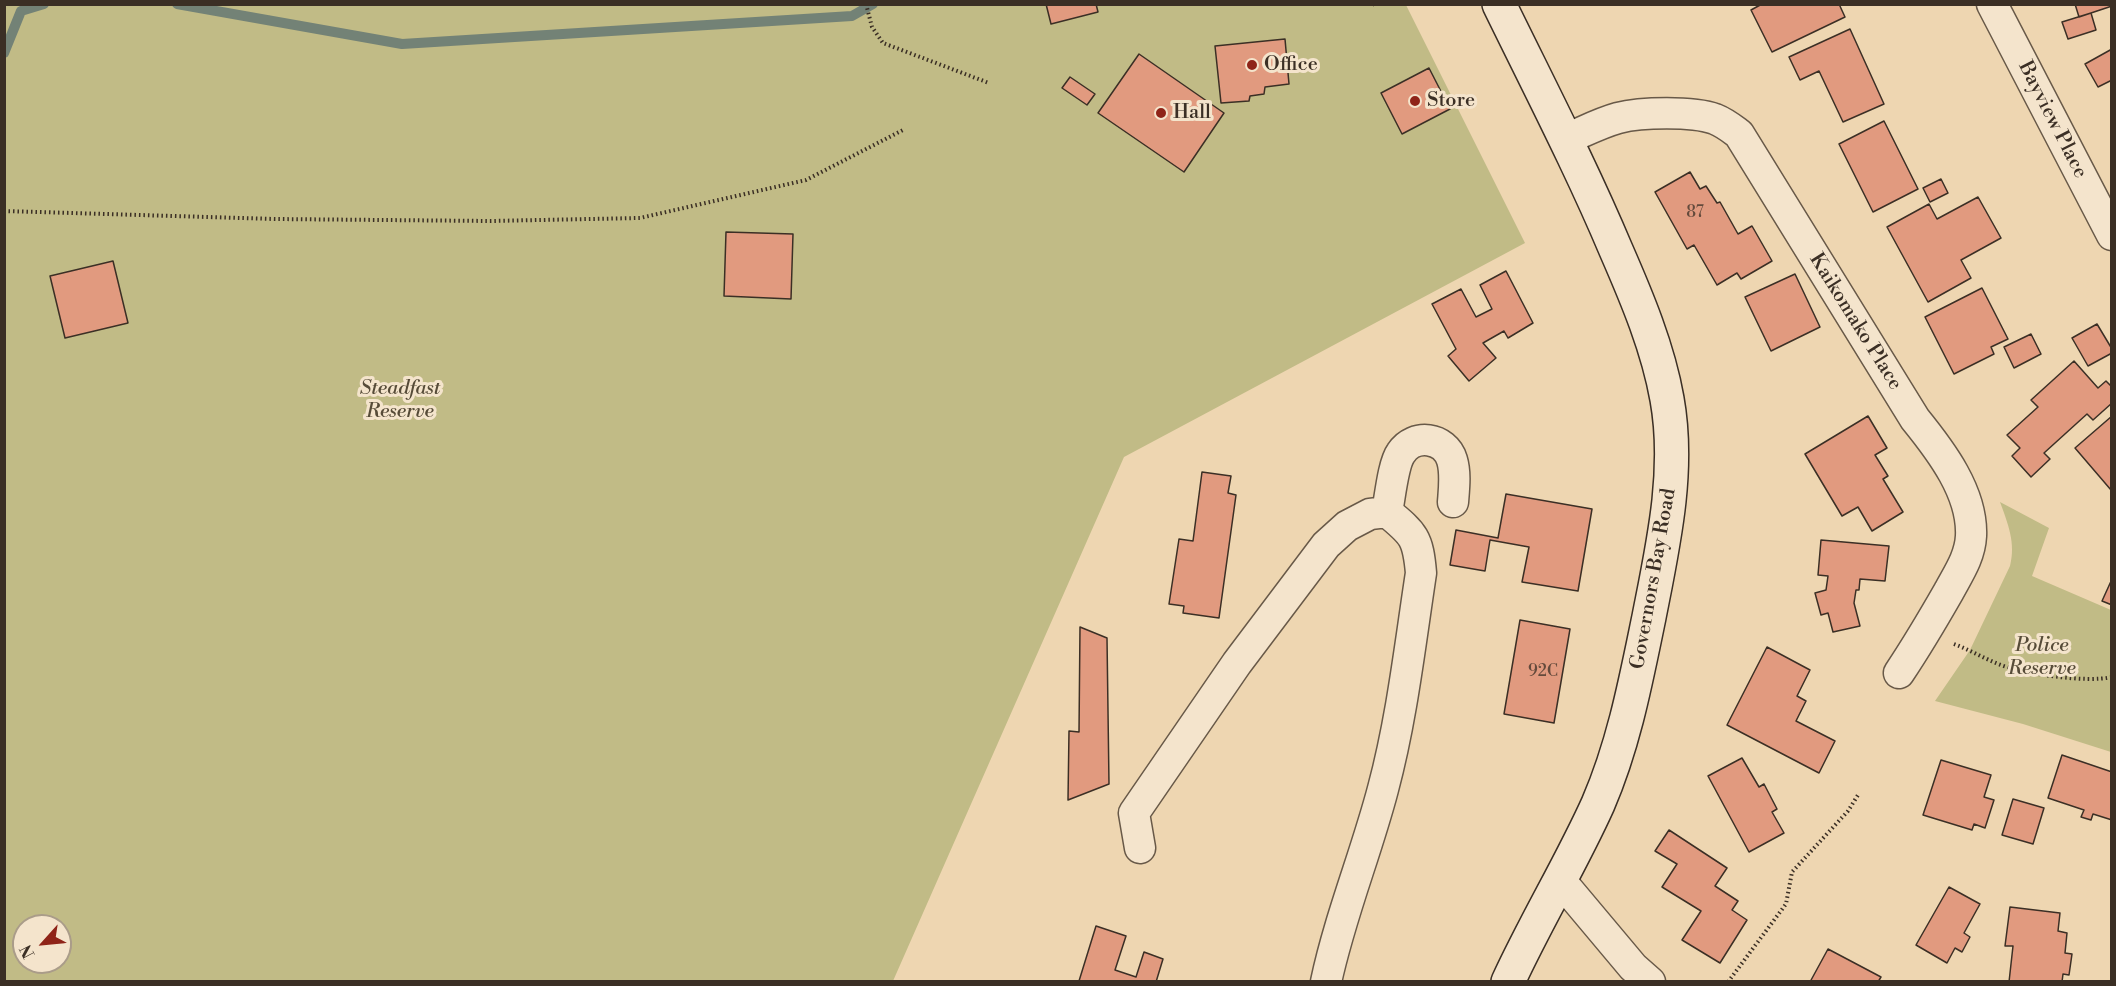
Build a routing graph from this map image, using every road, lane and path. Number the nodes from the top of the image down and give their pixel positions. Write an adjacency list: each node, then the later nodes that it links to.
1 (866, 4): 4 (path)
2 (1499, 4): 6 (main road, Governors Bay Road)
3 (1992, 4): 8 (street, Bayview Place)
4 (989, 83)
5 (903, 130): 7 (path)
6 (1566, 139): 11 (street, Kaikomako Place); 16 (main road, Governors Bay Road)
7 (4, 212)
8 (2112, 235)
9 (1453, 502): 10 (street)
10 (1387, 512): 15 (street); 17 (street)
11 (1925, 633): 12 (street, Kaikomako Place); 13 (path)
12 (1899, 673)
13 (2112, 677)
14 (1858, 795): 20 (path)
15 (1140, 848)
16 (1560, 880): 18 (main road, Governors Bay Road); 19 (street)
17 (1326, 981)
18 (1508, 981)
19 (1650, 981)
20 (1728, 981)

